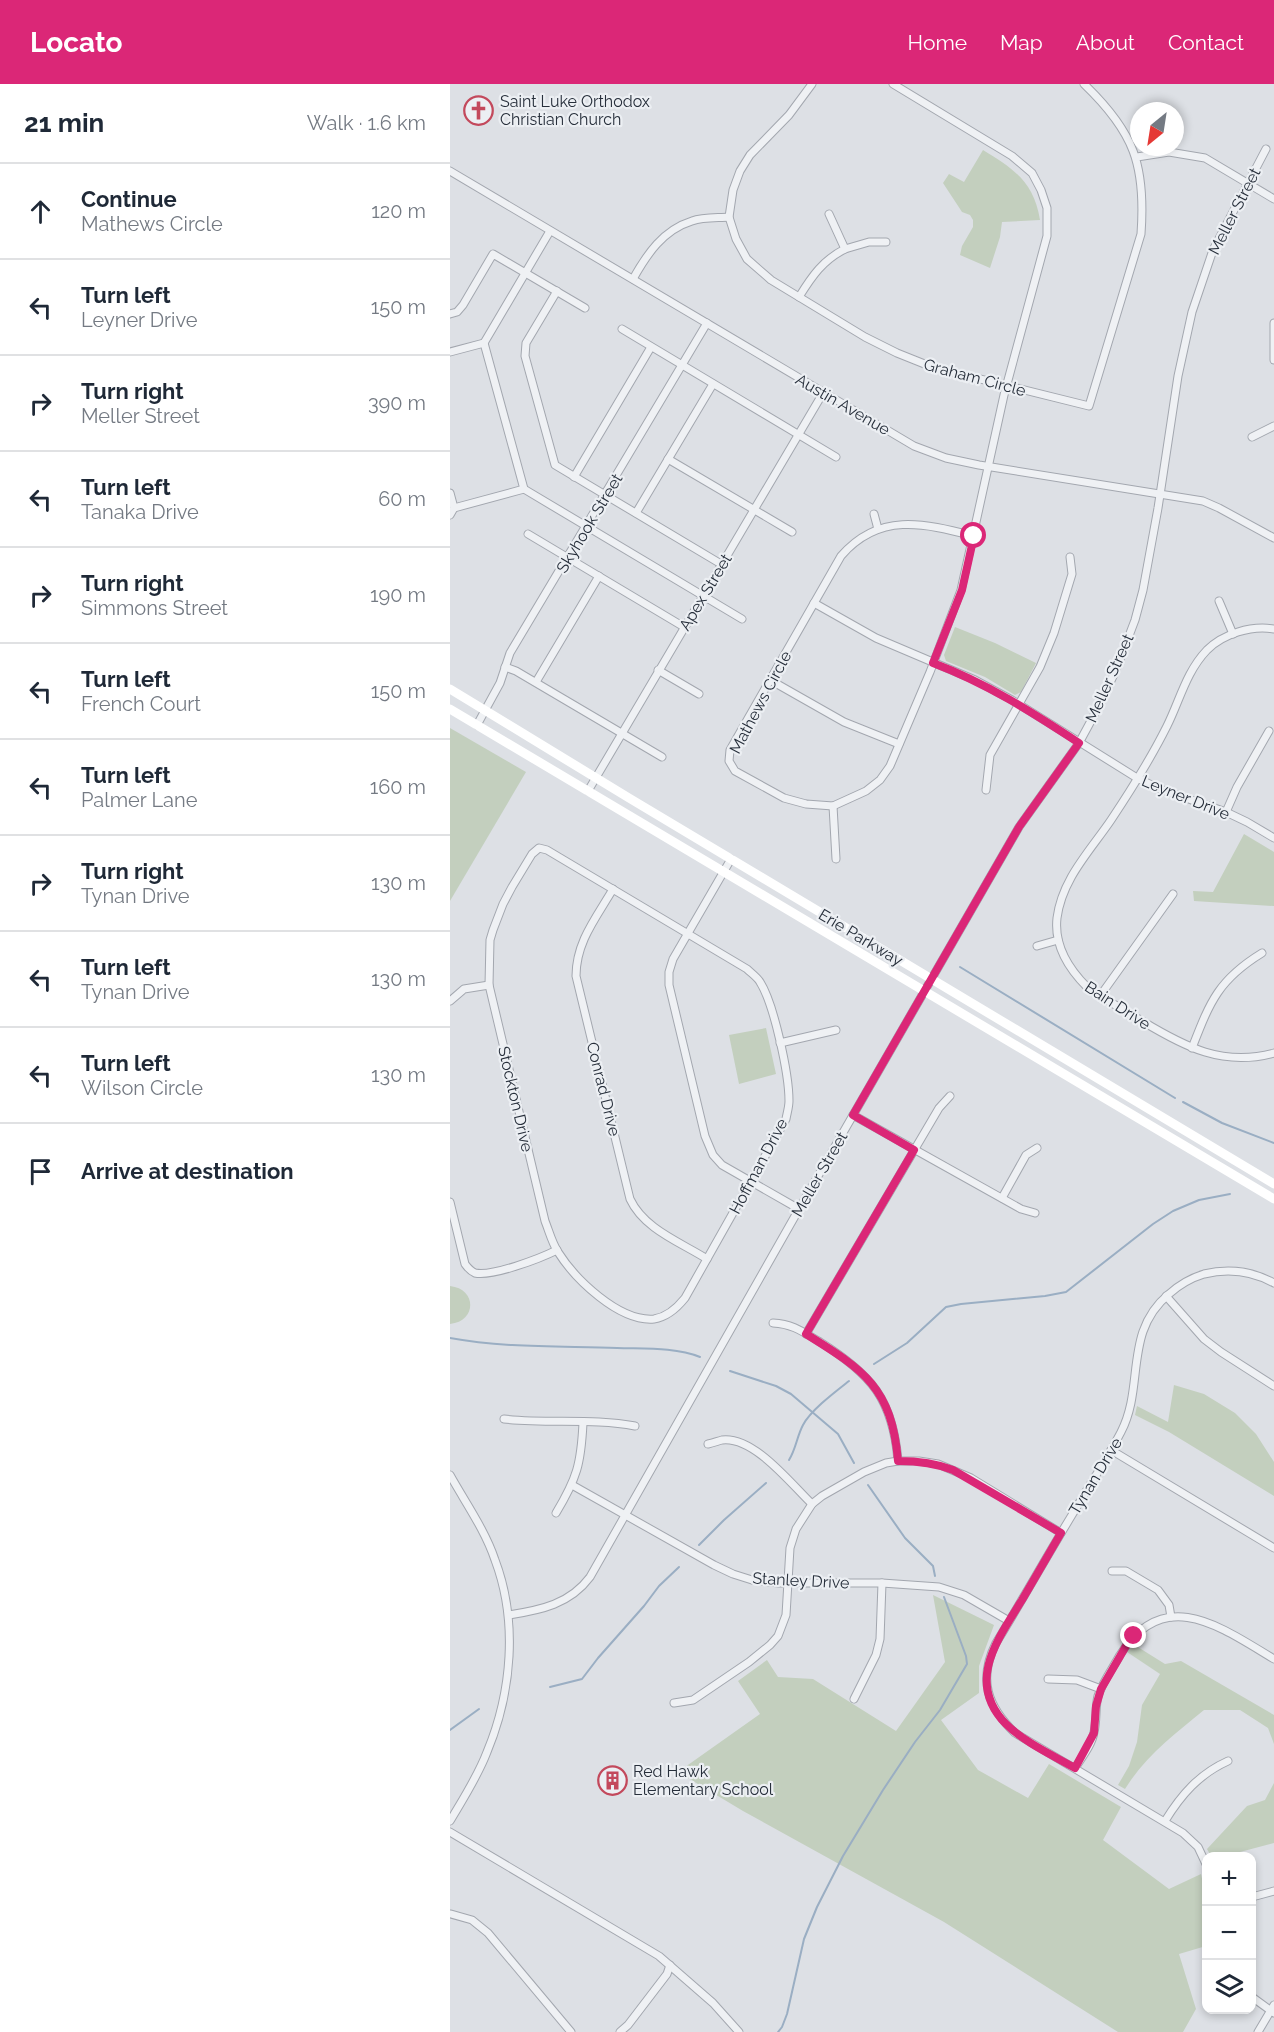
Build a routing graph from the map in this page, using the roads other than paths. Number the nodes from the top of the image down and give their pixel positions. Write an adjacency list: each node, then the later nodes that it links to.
1 (812, 84): 10 (street)
2 (893, 84): 29 (street, Mathews Circle)
3 (1084, 84): 5 (street, Graham Circle)
4 (1266, 149): 7 (street, Meller Street)
5 (1137, 157): 7 (street); 29 (street, Graham Circle)
6 (450, 171): 11 (street, Austin Avenue)
7 (1247, 183): 8 (street); 40 (street, Meller Street)
8 (1274, 199)
9 (829, 214): 13 (street)
10 (729, 217): 15 (street); 17 (street, Graham Circle)
11 (550, 231): 14 (street); 15 (street, Austin Avenue)
12 (886, 242): 13 (street)
13 (845, 249): 17 (street)
14 (525, 273): 16 (street); 19 (street); 23 (street)
15 (633, 279): 20 (street, Austin Avenue)
16 (557, 291): 18 (street); 37 (street)
17 (799, 297): 29 (street, Graham Circle)
18 (585, 308)
19 (450, 314)
20 (707, 323): 27 (street, Skyhook Street); 30 (street, Austin Avenue)
21 (1274, 323): 26 (street)
22 (622, 330): 24 (street)
23 (484, 343): 25 (street); 38 (street)
24 (651, 347): 27 (street); 37 (street)
25 (450, 352)
26 (1274, 360)
27 (682, 365): 28 (street); 41 (street, Skyhook Street)
28 (713, 384): 32 (street); 35 (street)
29 (1006, 387): 36 (street, Mathews Circle)
30 (823, 393): 32 (street, Apex Street); 36 (street, Austin Avenue)
31 (1274, 426): 33 (street)
32 (798, 435): 34 (street); 42 (street, Apex Street)
33 (1252, 437)
34 (836, 457)
35 (668, 459): 42 (street); 44 (street)
36 (989, 467): 40 (street, Austin Avenue); 50 (street, Mathews Circle)
37 (574, 477): 41 (street)
38 (524, 489): 43 (street); 46 (street)
39 (450, 493): 43 (street)
40 (1160, 494): 51 (street, Austin Avenue); 76 (street, Meller Street)
41 (605, 495): 44 (street); 46 (street, Skyhook Street)
42 (754, 510): 48 (street); 54 (street, Apex Street)
43 (452, 511)
44 (636, 513): 54 (street)
45 (874, 514): 47 (street)
46 (587, 526): 53 (street, Skyhook Street); 56 (street)
47 (878, 529): 50 (street, Mathews Circle); 58 (street, Mathews Circle)
48 (792, 532)
49 (528, 534): 53 (street)
50 (974, 536): 63 (street, Mathews Circle)
51 (1274, 538)
52 (1070, 557): 70 (street)
53 (568, 558): 55 (street); 64 (street, Skyhook Street)
54 (722, 564): 56 (street, Apex Street)
55 (599, 576): 60 (street); 67 (street)
56 (703, 595): 59 (street); 60 (street, Apex Street)
57 (1219, 601): 62 (street)
58 (814, 603): 63 (street, Leyner Drive); 66 (street, Mathews Circle)
59 (742, 619)
60 (684, 627): 65 (street, Apex Street)
61 (1274, 629): 62 (street)
62 (1233, 634): 80 (street, Bain Drive)
63 (933, 663): 70 (street, Leyner Drive); 77 (street, Mathews Circle)
64 (505, 667): 67 (street); 72 (street, Skyhook Street)
65 (658, 670): 69 (street); 75 (street, Apex Street)
66 (770, 680): 77 (street); 83 (street, Mathews Circle)
67 (536, 682): 75 (street)
68 (450, 689): 72 (main road, Erie Parkway)
69 (699, 694)
70 (1019, 704): 76 (street, Leyner Drive); 81 (street)
71 (450, 709): 73 (main road, Erie Parkway)
72 (486, 711): 73 (street, Skyhook Street); 79 (main road, Erie Parkway)
73 (477, 725): 82 (main road, Erie Parkway)
74 (1269, 731): 84 (street)
75 (621, 733): 78 (street); 79 (street, Apex Street)
76 (1079, 743): 80 (street, Leyner Drive); 96 (street, Meller Street)
77 (899, 744): 83 (street, Mathews Circle)
78 (662, 757)
79 (595, 778): 82 (street, Apex Street); 88 (main road, Erie Parkway)
80 (1137, 778): 84 (street, Leyner Drive); 93 (street, Bain Drive)
81 (986, 790)
82 (588, 791): 89 (main road, Erie Parkway)
83 (833, 806): 87 (street)
84 (1226, 812): 85 (street, Leyner Drive)
85 (1274, 838)
86 (539, 848): 90 (street, Hoffman Drive); 97 (street, Stockton Drive)
87 (836, 859)
88 (731, 860): 89 (street); 96 (main road, Erie Parkway)
89 (725, 872): 92 (street); 98 (main road, Erie Parkway)
90 (613, 889): 92 (street, Hoffman Drive); 117 (street, Conrad Drive)
91 (1173, 894): 99 (street)
92 (688, 934): 102 (street, Hoffman Drive); 109 (street)
93 (1058, 940): 94 (street); 99 (street, Bain Drive)
94 (1037, 946)
95 (1262, 953): 103 (street)
96 (932, 980): 98 (street, Meller Street); 110 (main road, Erie Parkway)
97 (489, 985): 100 (street); 116 (street, Stockton Drive)
98 (925, 992): 106 (street, Meller Street); 112 (main road, Erie Parkway)
99 (1100, 996): 103 (street, Bain Drive)
100 (450, 1001)
101 (836, 1030): 102 (street)
102 (780, 1043): 109 (street, Hoffman Drive)
103 (1192, 1048): 104 (street, Bain Drive)
104 (1274, 1053)
105 (950, 1096): 108 (street)
106 (853, 1115): 108 (street); 114 (street, Meller Street)
107 (1037, 1148): 111 (street)
108 (914, 1150): 111 (street); 122 (street)
109 (751, 1182): 114 (street); 117 (street, Hoffman Drive)
110 (1274, 1184)
111 (1002, 1198): 115 (street)
112 (1274, 1199)
113 (450, 1202): 116 (street)
114 (799, 1209): 134 (street, Meller Street)
115 (1035, 1213)
116 (557, 1250): 120 (street, Stockton Drive)
117 (707, 1258): 120 (street, Hoffman Drive)
118 (1274, 1283): 119 (street, Tynan Drive)
119 (1166, 1296): 123 (street); 128 (street, Tynan Drive)
120 (641, 1318)
121 (773, 1323): 122 (street)
122 (806, 1334): 129 (street)
123 (1274, 1386)
124 (504, 1419): 125 (street)
125 (583, 1423): 126 (street); 131 (street)
126 (635, 1426)
127 (708, 1444): 132 (street)
128 (1111, 1450): 135 (street, Tynan Drive); 136 (street)
129 (898, 1461): 132 (street); 135 (street)
130 (450, 1475): 140 (street)
131 (572, 1485): 133 (street); 134 (street, Stanley Drive)
132 (812, 1504): 138 (street)
133 (556, 1513)
134 (626, 1515): 138 (street, Stanley Drive); 140 (street, Meller Street)
135 (1061, 1533): 142 (street, Tynan Drive)
136 (1274, 1548)
137 (1112, 1571): 141 (street)
138 (788, 1582): 139 (street, Stanley Drive); 147 (street)
139 (882, 1583): 142 (street, Stanley Drive); 146 (street)
140 (509, 1616): 150 (street)
141 (1171, 1617): 143 (street); 145 (street)
142 (1009, 1621): 149 (street, Tynan Drive)
143 (1274, 1659)
144 (1048, 1679): 145 (street)
145 (1101, 1689): 149 (street)
146 (854, 1699)
147 (674, 1703)
148 (1228, 1761): 151 (street)
149 (1075, 1768): 151 (street, Tynan Drive)
150 (450, 1821)
151 (1165, 1821): 153 (street, Tynan Drive)
152 (450, 1832): 157 (street)
153 (1202, 1856)
154 (1274, 1891): 155 (street)
155 (1256, 1896)
156 (451, 1914): 160 (street)
157 (670, 1965): 161 (street); 162 (street)
158 (1256, 2000): 159 (street)
159 (1273, 2010): 163 (street)
160 (571, 2032)
161 (620, 2032)
162 (739, 2032)
163 (1258, 2032)

